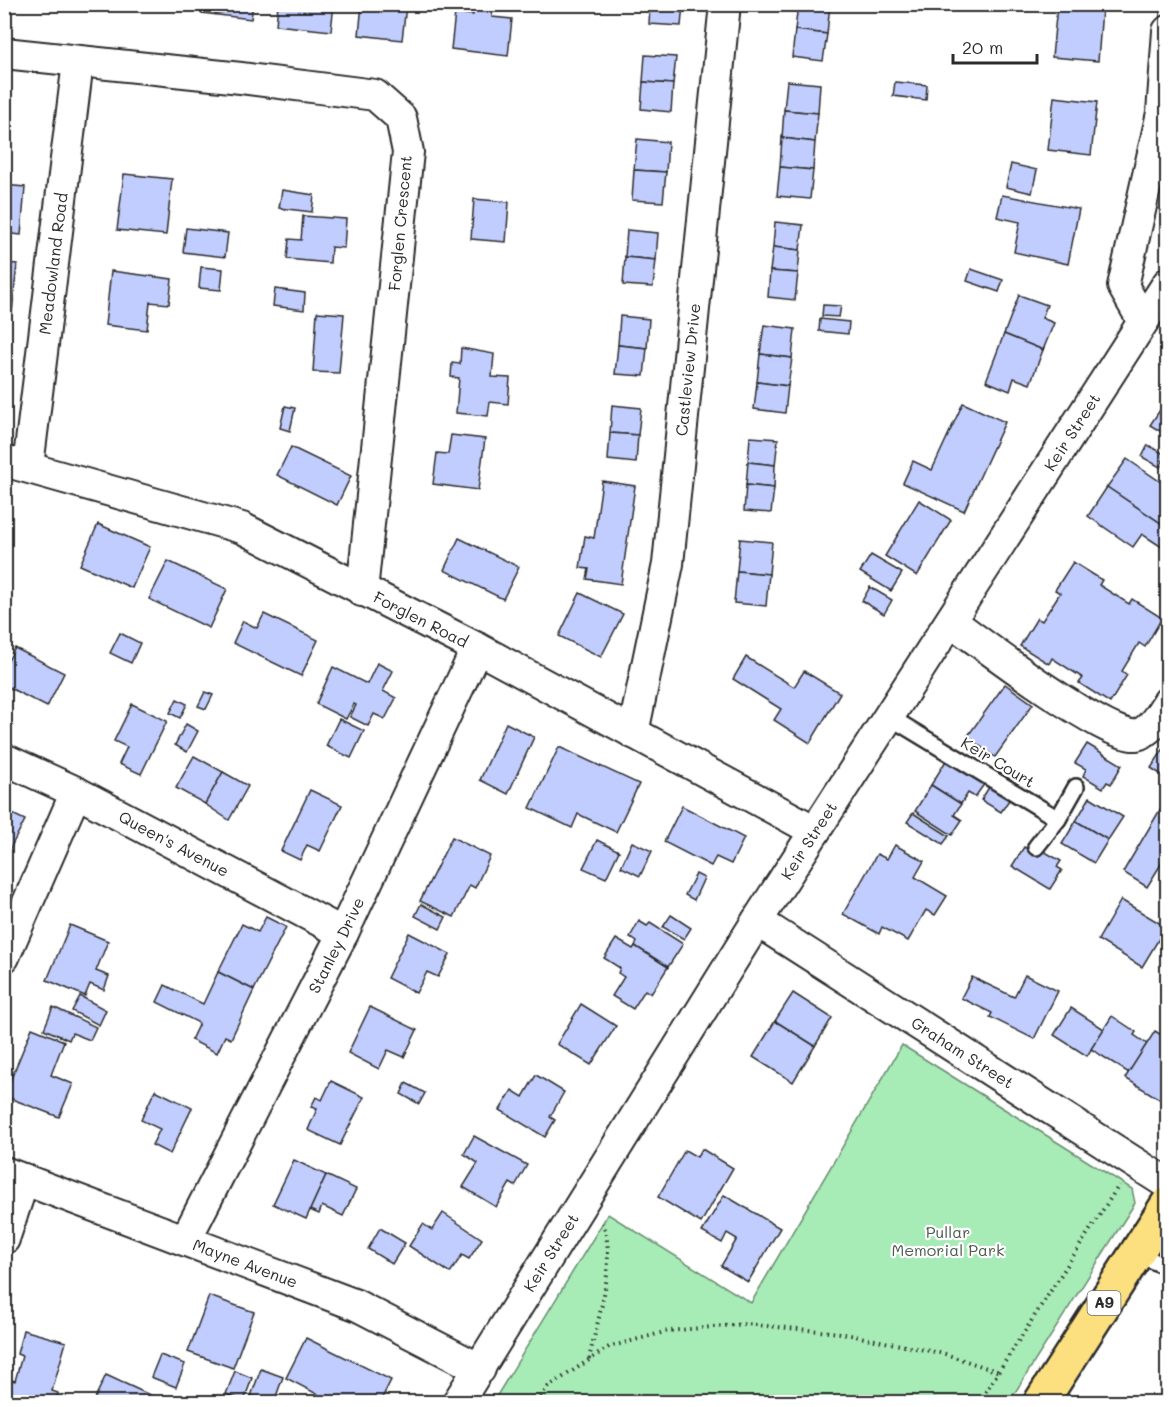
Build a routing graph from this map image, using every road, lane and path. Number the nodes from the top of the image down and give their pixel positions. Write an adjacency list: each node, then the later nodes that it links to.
1 (725, 4): 13 (street, Castleview Drive)
2 (1167, 31): 6 (street)
3 (4, 53): 4 (street, Forglen Crescent)
4 (78, 62): 7 (street, Meadowland Road); 8 (street, Forglen Crescent)
5 (1167, 283): 6 (street, Keir Street)
6 (1143, 321): 9 (street, Keir Street)
7 (16, 463): 8 (street, Forglen Road)
8 (362, 591): 10 (street, Forglen Road)
9 (951, 621): 11 (street); 12 (street, Keir Street)
10 (477, 648): 13 (street, Forglen Road); 21 (street, Stanley Drive)
11 (1167, 702)
12 (888, 716): 17 (lane, Keir Court); 18 (street, Keir Street)
13 (633, 733): 18 (street, Forglen Road)
14 (4, 759): 16 (street, Queen's Avenue)
15 (1076, 788): 17 (lane)
16 (76, 792): 21 (street, Queen's Avenue); 22 (street)
17 (1058, 819): 19 (lane)
18 (815, 831): 20 (street, Keir Street)
19 (1036, 848)
20 (757, 921): 23 (street, Graham Street); 26 (street, Keir Street)
21 (343, 933): 29 (street, Stanley Drive)
22 (4, 957)
23 (1134, 1162): 25 (street, Graham Street); 34 (path)
24 (14, 1175): 28 (street); 29 (street, Mayne Avenue)
25 (1167, 1184)
26 (591, 1189): 32 (path); 33 (street, Keir Street)
27 (1163, 1220): 30 (main road, A9)
28 (4, 1239)
29 (186, 1239): 33 (street, Mayne Avenue)
30 (1136, 1254): 31 (lane); 38 (main road, A9)
31 (1167, 1266)
32 (589, 1360): 34 (path); 36 (path)
33 (480, 1369): 35 (street, Keir Street)
34 (999, 1372): 37 (path)
35 (458, 1402)
36 (537, 1402)
37 (979, 1402)
38 (1041, 1402)

